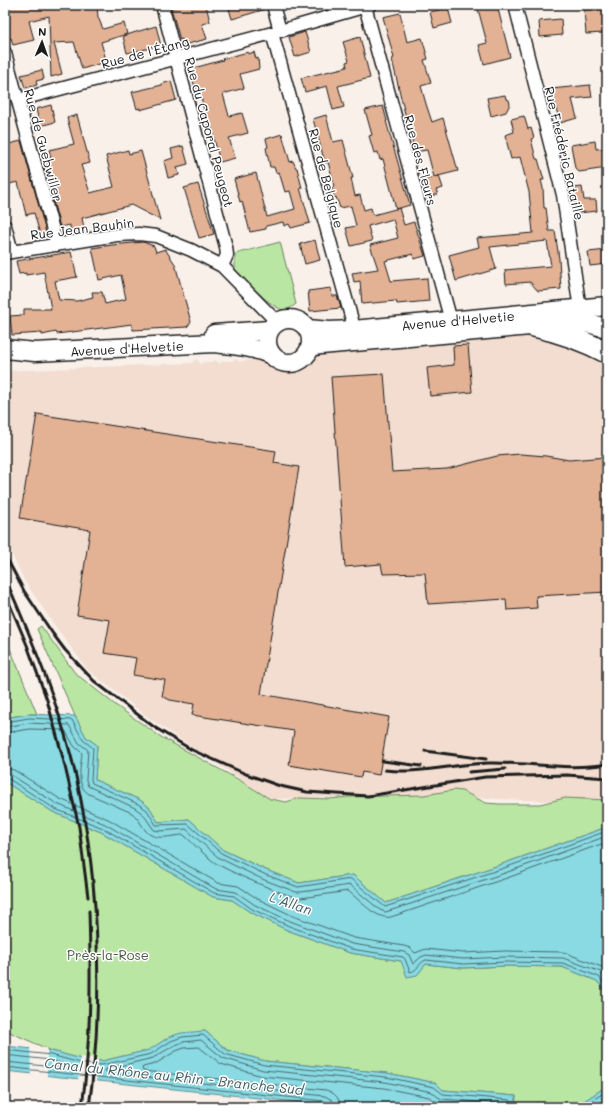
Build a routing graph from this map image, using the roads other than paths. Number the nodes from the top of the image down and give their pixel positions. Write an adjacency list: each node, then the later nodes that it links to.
1 (162, 5): 7 (street, Rue du Caporal Peugeot)
2 (273, 5): 5 (street)
3 (515, 5): 14 (street, Rue Frédéric Bataille)
4 (368, 6): 5 (street, Rue de l'Étang); 15 (street, Rue des Fleurs)
5 (276, 32): 7 (street, Rue de l'Étang); 20 (street, Rue de Belgique)
6 (5, 53): 8 (street, Rue de Guebwiller)
7 (177, 58): 8 (street, Rue de l'Étang); 12 (street, Rue du Caporal Peugeot)
8 (18, 100): 10 (street, Rue de Guebwiller)
9 (5, 226): 11 (street)
10 (57, 245): 11 (street, Rue Jean Bauhin); 12 (street, Rue Jean Bauhin)
11 (8, 252)
12 (222, 266): 16 (street, Rue Jean Bauhin)
13 (607, 306): 14 (main road, Avenue d'Helvetie)
14 (580, 309): 15 (main road, Avenue d'Helvetie)
15 (451, 321): 20 (main road, Avenue d'Helvetie)
16 (273, 326): 19 (main road); 21 (main road, Avenue d'Helvetie); 25 (main road)
17 (532, 326): 18 (main road, Avenue d'Helvetie); 22 (main road, Avenue d'Helvetie); 24 (main road)
18 (607, 328)
19 (308, 329): 20 (main road, Avenue d'Helvetie); 22 (main road)
20 (354, 330)
21 (5, 340)
22 (310, 347): 25 (main road)
23 (5, 349): 25 (main road, Avenue d'Helvetie)
24 (607, 353)
25 (272, 355)

